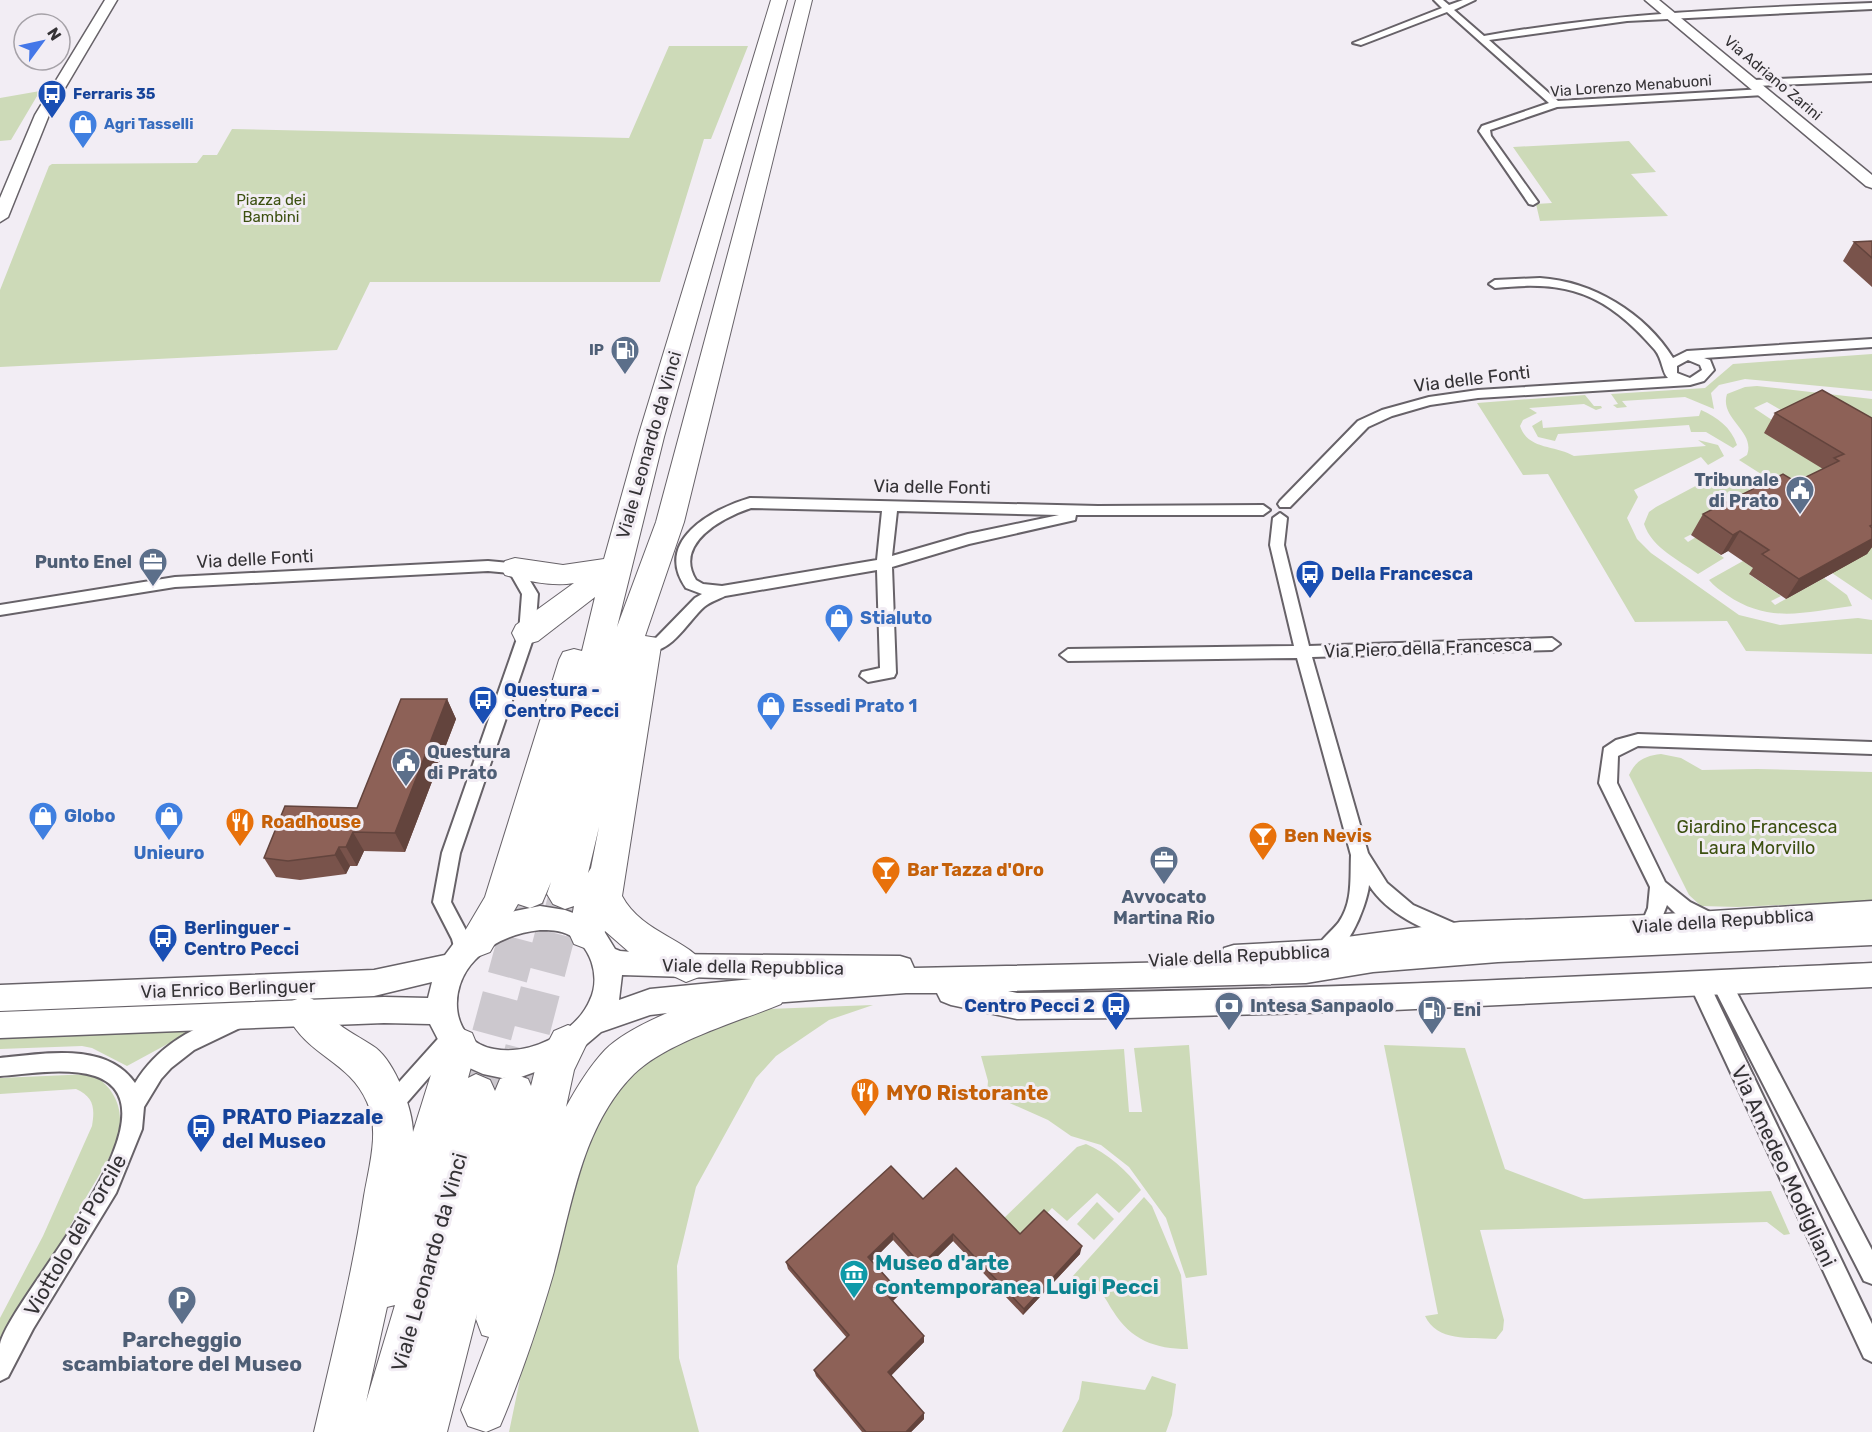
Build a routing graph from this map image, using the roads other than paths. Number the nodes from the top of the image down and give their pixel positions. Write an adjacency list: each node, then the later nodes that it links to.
1 (111, 0): 18 (main road)
2 (779, 0): 32 (highway, Viale Leonardo da Vinci)
3 (804, 0): 31 (highway, Viale Leonardo da Vinci)
4 (1438, 0): 9 (street)
5 (1471, 0): 9 (street)
6 (1651, 0): 10 (main road, Via Adriano Zarini)
7 (1855, 0): 8 (street)
8 (1870, 8): 10 (street)
9 (1448, 9): 11 (street); 12 (street)
10 (1671, 16): 11 (street); 14 (main road, Via Adriano Zarini)
11 (1482, 39): 15 (street)
12 (1358, 43)
13 (1872, 78): 14 (street, Via Lorenzo Menabuoni)
14 (1759, 88): 15 (street, Via Lorenzo Menabuoni); 16 (main road, Via Adriano Zarini)
15 (1556, 104): 17 (street, Via Lorenzo Menabuoni)
16 (1872, 183)
17 (1533, 202)
18 (0, 217)
19 (1494, 285): 20 (street)
20 (1653, 341): 23 (street); 24 (street)
21 (1872, 342): 22 (street, Via delle Fonti)
22 (1737, 351): 23 (street, Via delle Fonti); 25 (street, Via delle Fonti)
23 (1688, 355): 24 (street, Via delle Fonti); 25 (street)
24 (1669, 368): 26 (street); 27 (street, Via delle Fonti)
25 (1708, 370): 26 (street, Via delle Fonti)
26 (1685, 381): 27 (street, Via delle Fonti)
27 (1629, 384): 30 (street, Via delle Fonti)
28 (890, 506): 29 (street, Via delle Fonti); 33 (street); 35 (street, Via delle Fonti)
29 (1098, 511): 30 (street, Via delle Fonti); 33 (street)
30 (1283, 511): 40 (street, Via Piero della Francesca)
31 (670, 522): 39 (highway); 48 (highway, Viale Leonardo da Vinci)
32 (608, 564): 34 (highway); 37 (highway); 47 (highway, Viale Leonardo da Vinci); 56 (highway)
33 (884, 564): 35 (street); 42 (street)
34 (514, 568): 36 (street, Via delle Fonti); 37 (street)
35 (722, 591): 39 (street)
36 (0, 610)
37 (527, 633): 56 (street)
38 (1552, 644): 40 (street, Via Piero della Francesca)
39 (646, 646): 45 (highway)
40 (1303, 652): 41 (street, Via Piero della Francesca); 44 (street, Via Piero della Francesca)
41 (1068, 655)
42 (868, 676)
43 (1872, 748): 46 (street)
44 (1360, 855): 53 (street, Via Piero della Francesca); 55 (street)
45 (608, 866): 54 (highway); 57 (highway)
46 (1659, 887): 50 (street); 51 (street)
47 (530, 893)
48 (565, 894)
49 (1872, 913): 50 (main road, Viale della Repubblica)
50 (1709, 921): 51 (main road, Viale della Repubblica)
51 (1648, 927): 53 (main road, Viale della Repubblica)
52 (1872, 933): 60 (main road, Viale della Repubblica)
53 (1460, 934): 55 (main road, Viale della Repubblica)
54 (596, 945): 56 (main road); 57 (main road, Viale della Repubblica); 66 (main road)
55 (1324, 952): 57 (main road, Viale della Repubblica)
56 (465, 953): 61 (main road, Via Enrico Berlinguer); 65 (main road)
57 (686, 966)
58 (1872, 975): 59 (main road, Viale della Repubblica)
59 (1709, 981): 60 (main road, Viale della Repubblica); 70 (street, Via Amedeo Modigliani); 71 (street, Via Amedeo Modigliani)
60 (785, 991): 66 (main road, Viale della Repubblica); 73 (highway)
61 (0, 998)
62 (305, 1013): 63 (main road, Via Enrico Berlinguer); 65 (main road, Via Enrico Berlinguer); 69 (highway)
63 (246, 1016): 64 (main road, Via Enrico Berlinguer); 68 (street, Viottolo del Porcile)
64 (0, 1025)
65 (450, 1031): 66 (main road); 69 (street); 75 (highway)
66 (580, 1033): 73 (highway)
67 (0, 1067): 68 (street)
68 (134, 1106): 72 (street, Viottolo del Porcile)
69 (390, 1107): 74 (highway)
70 (1872, 1273)
71 (1872, 1350)
72 (0, 1369)
73 (482, 1421)
74 (337, 1432)
75 (346, 1432)
76 (381, 1432): 77 (highway, Viale Leonardo da Vinci)
77 (424, 1432)

